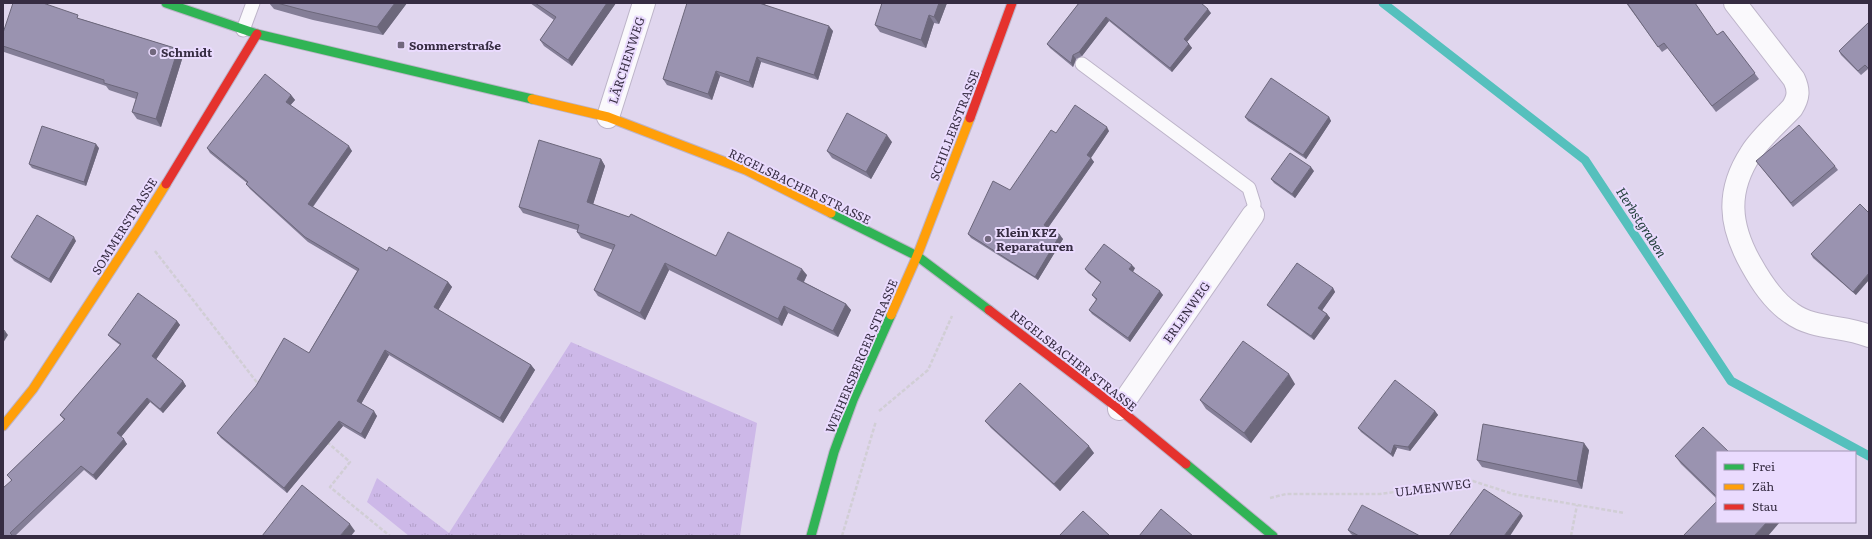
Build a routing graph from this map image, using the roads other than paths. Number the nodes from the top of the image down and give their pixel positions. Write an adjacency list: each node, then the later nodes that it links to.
1 (166, 3): 6 (street, REGELSBACHER STRASSE)
2 (253, 3): 6 (lane)
3 (644, 3): 9 (street, LÄRCHENWEG)
4 (1012, 3): 11 (street, SCHILLERSTRASSE)
5 (1735, 3): 12 (street)
6 (244, 30): 7 (street, REGELSBACHER STRASSE)
7 (257, 34): 9 (street, REGELSBACHER STRASSE); 14 (street, SOMMERSTRASSE)
8 (1082, 64): 10 (lane)
9 (608, 117): 11 (street, REGELSBACHER STRASSE)
10 (1253, 215): 13 (street, ERLENWEG)
11 (917, 256): 13 (street, REGELSBACHER STRASSE); 15 (street, WEIHERSBERGER STRASSE)
12 (1869, 336)
13 (1119, 409): 16 (street, REGELSBACHER STRASSE)
14 (3, 426)
15 (811, 536)
16 (1273, 536)

